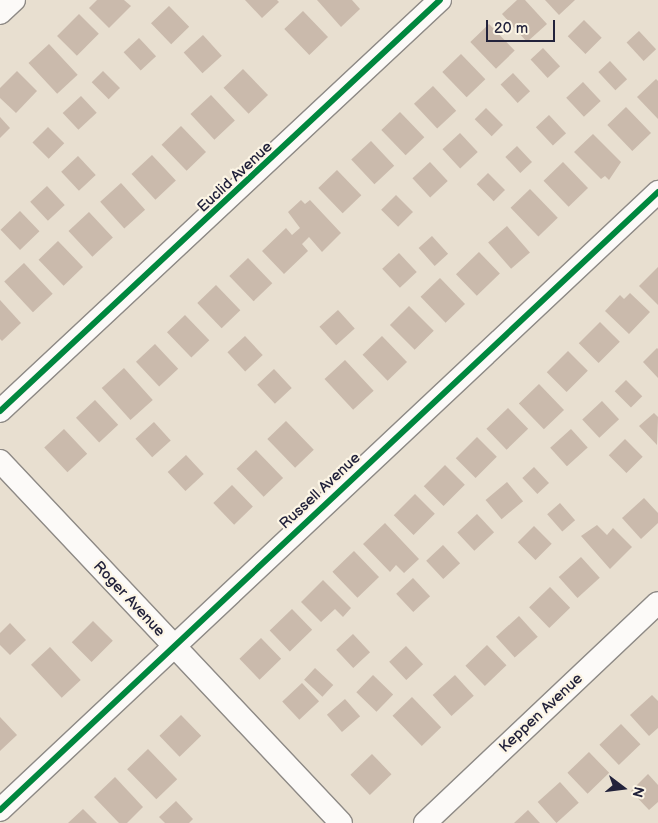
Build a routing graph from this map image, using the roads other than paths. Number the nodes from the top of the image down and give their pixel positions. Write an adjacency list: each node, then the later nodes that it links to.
1 (14, 0): 3 (street)
2 (440, 0): 5 (street, Euclid Avenue)
3 (0, 13)
4 (658, 192): 8 (street, Russell Avenue)
5 (0, 411)
6 (0, 461): 8 (street, Roger Avenue)
7 (658, 603): 11 (street, Keppen Avenue)
8 (173, 646): 9 (street, Russell Avenue); 10 (street, Roger Avenue)
9 (0, 810)
10 (341, 823)
11 (425, 823)

